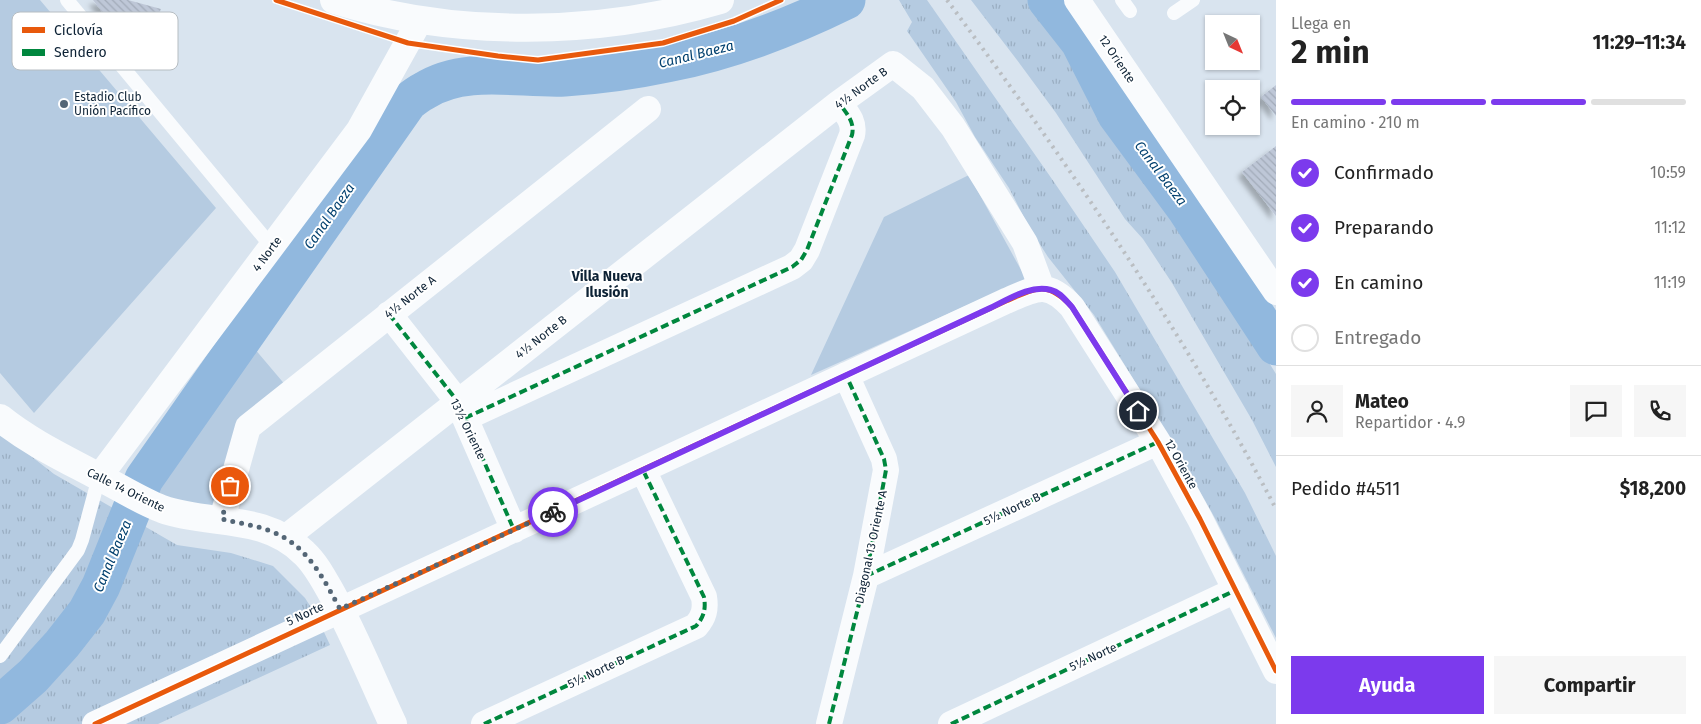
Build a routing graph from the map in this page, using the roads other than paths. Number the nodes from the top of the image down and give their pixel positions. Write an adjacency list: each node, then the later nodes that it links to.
1 (67, 0): 6 (lane)
2 (334, 0): 8 (street)
3 (720, 0): 8 (street)
4 (1077, 0): 14 (street, 12 Oriente)
5 (1193, 0): 7 (lane)
6 (77, 12)
7 (1174, 13)
8 (420, 20): 12 (street, 4 Norte)
9 (125, 70): 12 (lane)
10 (839, 103): 13 (street, 4½ Norte B); 17 (street, 4½ Norte B); 17 (street)
11 (648, 109): 15 (street, 4½ Norte A)
12 (272, 247): 21 (street, 4 Norte)
13 (1042, 289): 16 (street, 5 Norte); 19 (street, 12 Oriente)
14 (1276, 292)
15 (389, 314): 17 (street, 13½ Oriente); 22 (street, 4½ Norte A)
16 (846, 375): 20 (street, 5 Norte); 25 (street, Diagonal 13 Oriente A)
17 (462, 410): 23 (street, 13½ Oriente); 24 (street, 4½ Norte B)
18 (0, 418): 21 (street, Calle 14 Oriente)
19 (1158, 442): 25 (street, 5½ Norte B); 26 (street, 12 Oriente)
20 (643, 470): 23 (street, 5 Norte); 32 (street, 5½ Norte B)
21 (99, 477): 22 (street, Calle 14 Oriente); 28 (lane)
22 (222, 519): 24 (street, Calle 14 Oriente)
23 (514, 530): 27 (street, 5 Norte)
24 (285, 538): 27 (street, Calle 14 Oriente)
25 (866, 576): 33 (street, Diagonal 13 Oriente A)
26 (1236, 590): 29 (street, 12 Oriente); 34 (street, 5½ Norte)
27 (340, 609): 30 (street, 5 Norte); 31 (street, Calle 14 Oriente)
28 (0, 656)
29 (1276, 671)
30 (95, 724)
31 (393, 724)
32 (484, 724)
33 (829, 724)
34 (950, 724)

